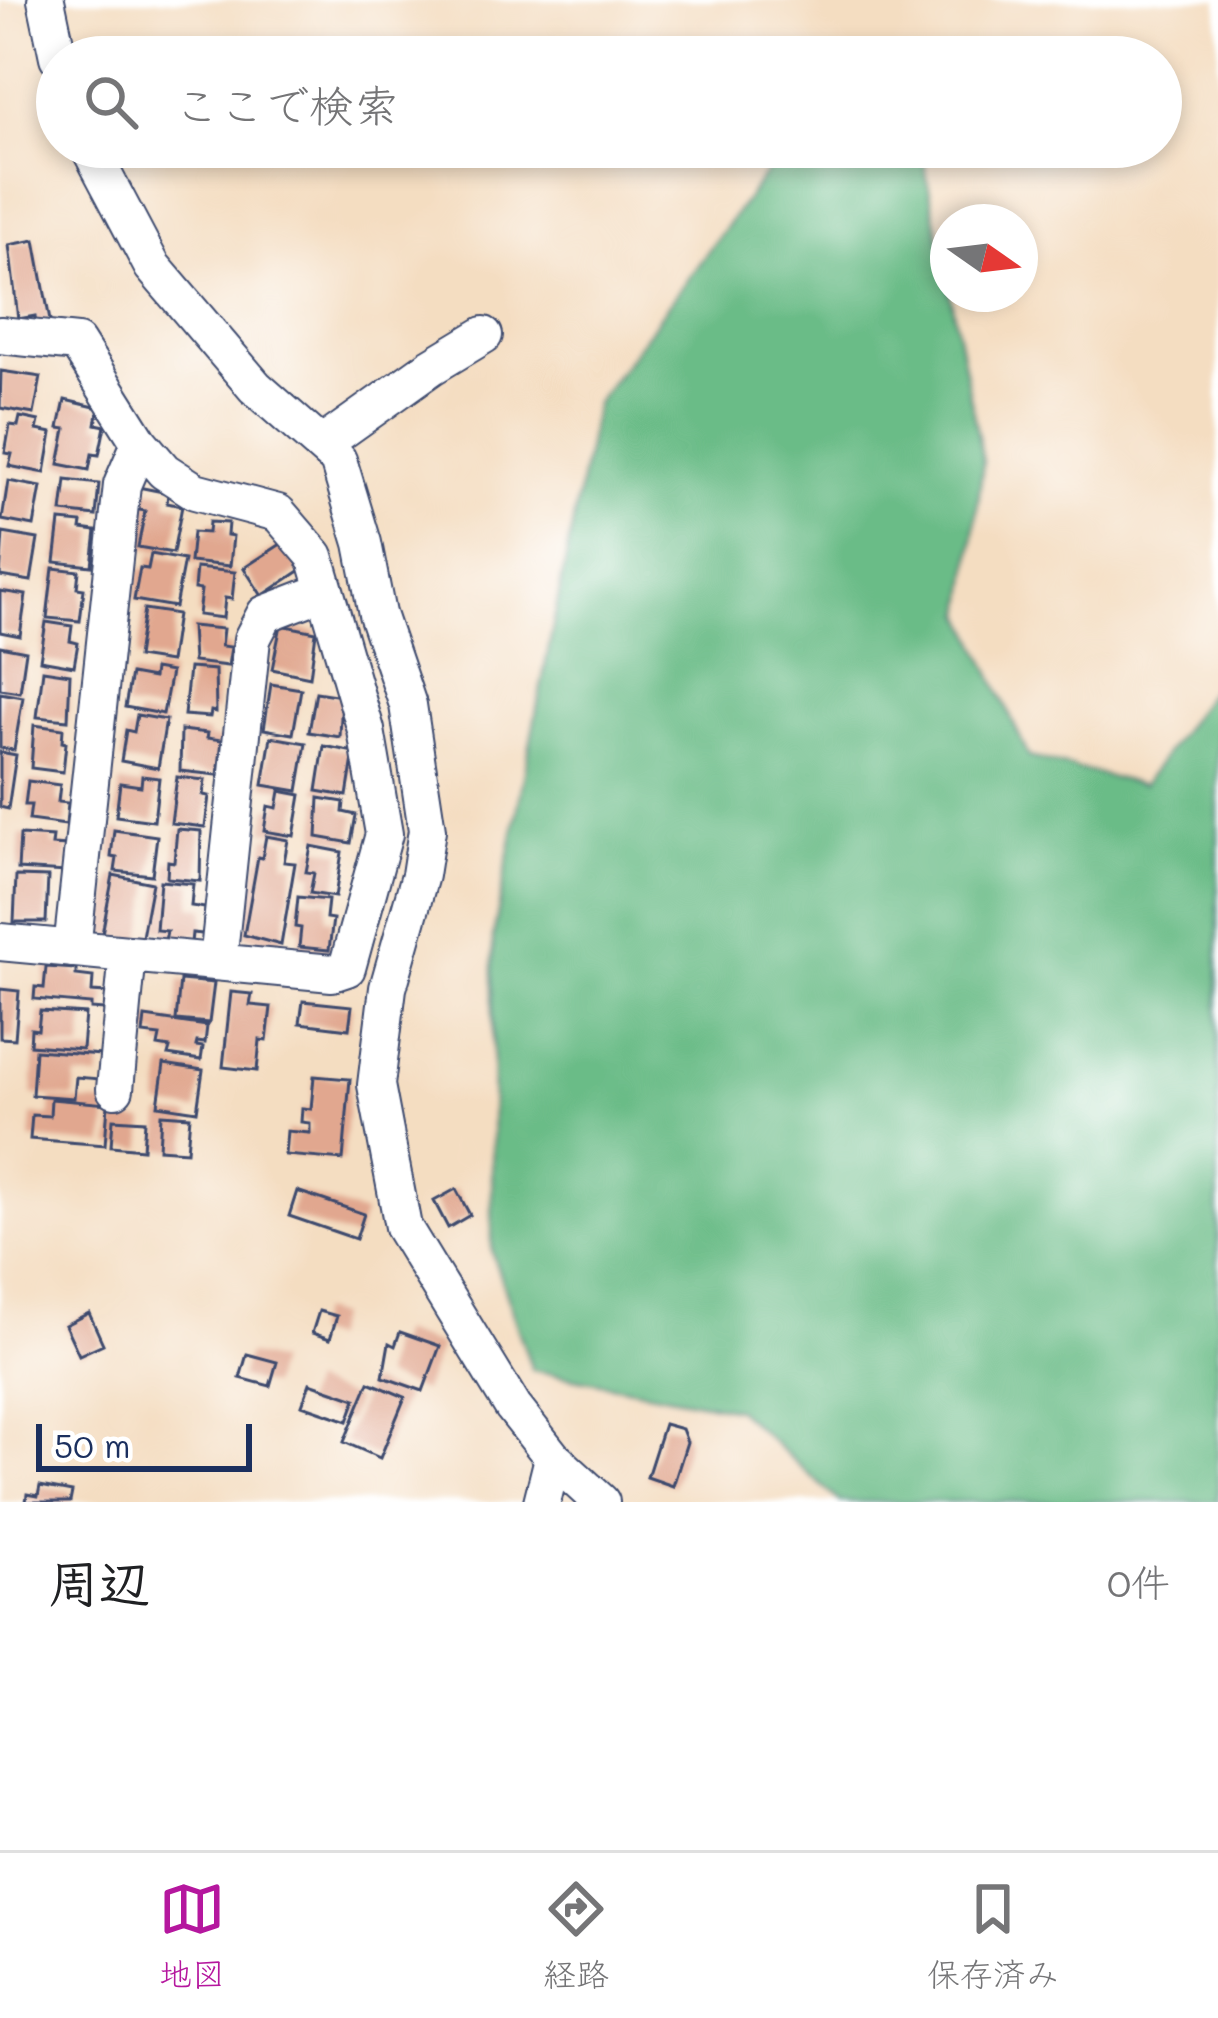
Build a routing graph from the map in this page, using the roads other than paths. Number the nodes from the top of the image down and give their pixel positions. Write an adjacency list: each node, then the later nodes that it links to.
1 (46, 0): 2 (street)
2 (54, 36)
3 (99, 168): 7 (street)
4 (484, 334): 7 (street)
5 (0, 335): 6 (street)
6 (140, 443): 8 (street); 10 (street)
7 (323, 444): 14 (street)
8 (325, 591): 12 (street); 12 (street)
9 (0, 942): 10 (street)
10 (72, 949): 11 (street)
11 (128, 954): 12 (street); 13 (street)
12 (218, 962)
13 (115, 1089)
14 (553, 1458): 15 (street); 16 (street)
15 (542, 1502)
16 (601, 1502)

